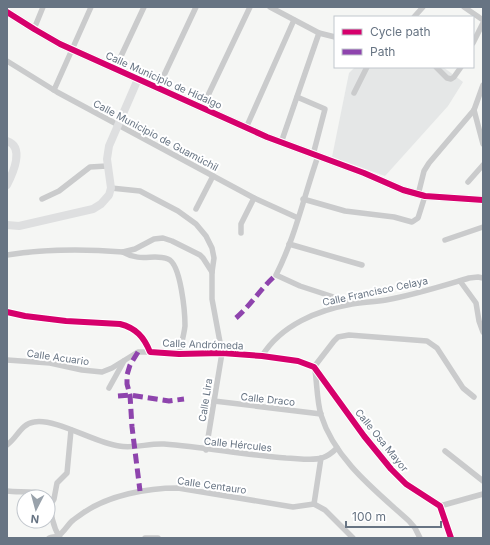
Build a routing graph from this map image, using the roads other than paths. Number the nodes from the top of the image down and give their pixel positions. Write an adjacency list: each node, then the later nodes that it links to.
1 (43, 7): 14 (street)
2 (91, 7): 18 (street)
3 (144, 7): 23 (street)
4 (196, 7): 26 (street)
5 (250, 7): 31 (street)
6 (270, 7): 11 (street)
7 (423, 7): 10 (street)
8 (464, 7): 12 (street)
9 (7, 12): 14 (street, Calle Municipio de Hidalgo)
10 (415, 16)
11 (294, 20): 15 (street); 34 (street)
12 (483, 20)
13 (483, 23): 17 (street)
14 (34, 29): 18 (street, Calle Municipio de Hidalgo)
15 (319, 33): 16 (street); 29 (street)
16 (334, 37)
17 (474, 41)
18 (72, 49): 23 (street, Calle Municipio de Hidalgo); 27 (street)
19 (7, 61): 27 (street, Calle Municipio de Guamúchil)
20 (366, 68): 28 (street)
21 (437, 68): 22 (street)
22 (460, 68)
23 (116, 69): 24 (street, Calle Municipio de Hidalgo)
24 (138, 79): 26 (street, Calle Municipio de Hidalgo); 33 (street)
25 (483, 86): 30 (street)
26 (158, 88): 31 (street, Calle Municipio de Hidalgo)
27 (54, 90): 33 (street, Calle Municipio de Guamúchil)
28 (354, 93)
29 (297, 97): 36 (street); 38 (street)
30 (480, 103): 32 (street)
31 (202, 108): 34 (street, Calle Municipio de Hidalgo)
32 (474, 110): 37 (street); 45 (street)
33 (118, 124): 40 (street); 41 (street, Calle Municipio de Guamúchil)
34 (246, 128): 36 (street, Calle Municipio de Hidalgo)
35 (7, 141): 43 (street)
36 (281, 143): 38 (street, Calle Municipio de Hidalgo)
37 (483, 144)
38 (316, 155): 45 (street, Calle Municipio de Hidalgo); 48 (street)
39 (483, 165): 42 (street)
40 (107, 166): 44 (street); 47 (street)
41 (213, 176): 46 (street, Calle Municipio de Guamúchil); 50 (street)
42 (468, 182)
43 (7, 185)
44 (111, 188): 52 (street); 60 (street, Calle Lira)
45 (422, 195): 48 (street); 49 (street, Calle Municipio de Hidalgo)
46 (254, 198): 51 (street, Calle Municipio de Guamúchil); 54 (street)
47 (42, 199)
48 (303, 199): 51 (street)
49 (483, 200)
50 (196, 209)
51 (298, 218): 56 (street)
52 (7, 225)
53 (483, 227): 55 (street)
54 (241, 232)
55 (445, 240)
56 (289, 244): 59 (street); 63 (street)
57 (123, 252): 58 (street); 60 (street); 68 (street)
58 (7, 254)
59 (362, 265)
60 (212, 272): 67 (street, Calle Lira)
61 (483, 278): 62 (street, Calle Francisco Celaya)
62 (460, 281): 63 (street, Calle Francisco Celaya); 65 (street)
63 (354, 304): 69 (street, Calle Francisco Celaya)
64 (7, 312): 66 (street, Calle Andrómeda)
65 (483, 332)
66 (150, 352): 68 (street, Calle Andrómeda); 71 (street, Calle Acuario)
67 (222, 353): 68 (street, Calle Andrómeda); 69 (street, Calle Andrómeda); 75 (street, Calle Lira)
68 (179, 354)
69 (262, 356): 72 (street, Calle Andrómeda)
70 (7, 360): 71 (street, Calle Acuario)
71 (124, 361): 73 (street)
72 (314, 367): 74 (street); 76 (street); 87 (street, Calle Osa Mayor)
73 (109, 388)
74 (474, 397)
75 (214, 402): 76 (street, Calle Draco); 80 (street, Calle Lira)
76 (321, 414): 79 (street)
77 (71, 430): 78 (street, Calle Hércules); 80 (street, Calle Hércules); 84 (street)
78 (7, 445)
79 (337, 448): 82 (street, Calle Hércules); 93 (street)
80 (206, 450): 82 (street, Calle Hércules)
81 (445, 451): 83 (street)
82 (321, 458): 86 (street)
83 (483, 482)
84 (56, 489)
85 (483, 494): 87 (street)
86 (314, 504): 88 (street, Calle Centauro); 92 (street)
87 (440, 506): 94 (street)
88 (60, 537): 89 (street, Calle Centauro)
89 (49, 538)
90 (145, 538): 91 (street)
91 (158, 538)
92 (353, 538)
93 (420, 538)
94 (451, 538)

